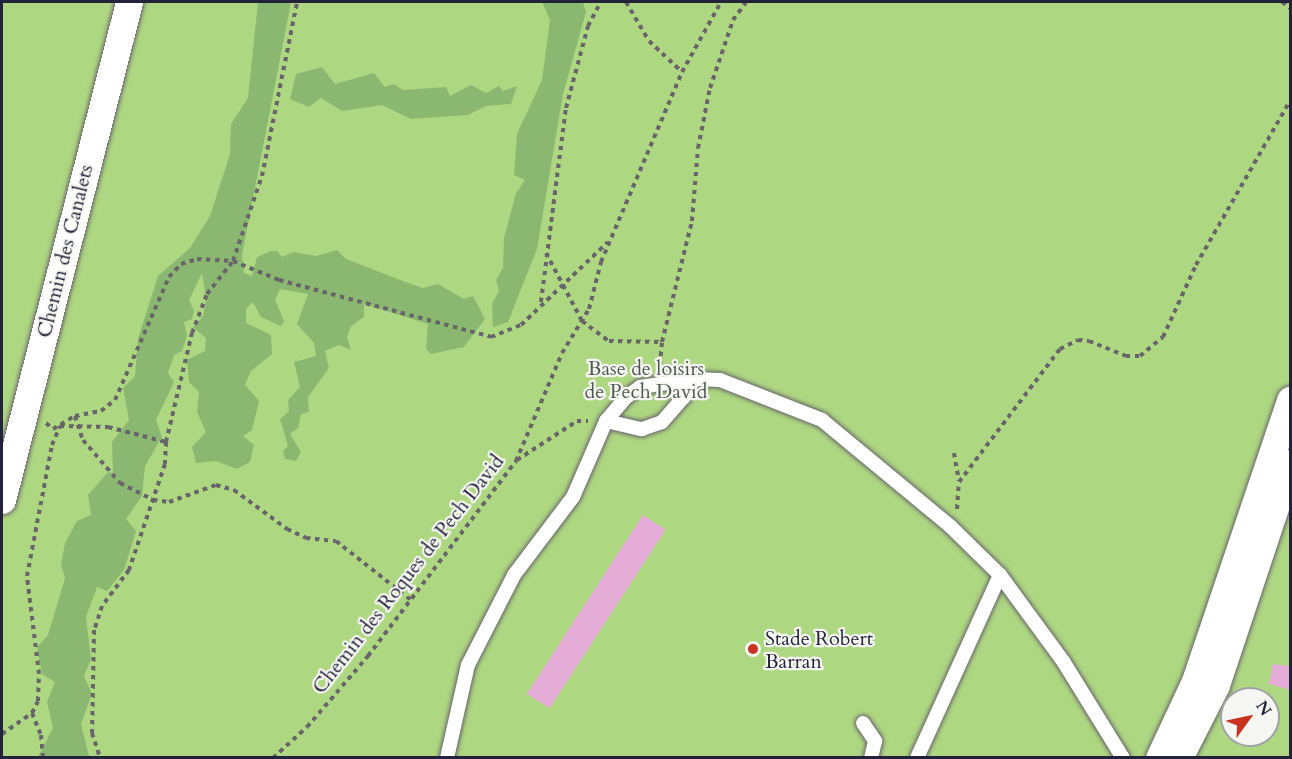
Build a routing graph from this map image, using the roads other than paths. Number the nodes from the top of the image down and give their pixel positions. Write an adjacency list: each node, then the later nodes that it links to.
1 (129, 2): 6 (street, Chemin des Canalets)
2 (694, 379): 4 (lane); 4 (lane); 7 (lane)
3 (1290, 400): 13 (street)
4 (606, 422): 9 (lane)
5 (1290, 463): 14 (street)
6 (2, 500)
7 (1000, 575): 11 (lane); 12 (lane)
8 (863, 723): 10 (lane)
9 (447, 758)
10 (871, 758)
11 (917, 758)
12 (1123, 758)
13 (1159, 758)
14 (1179, 758)

